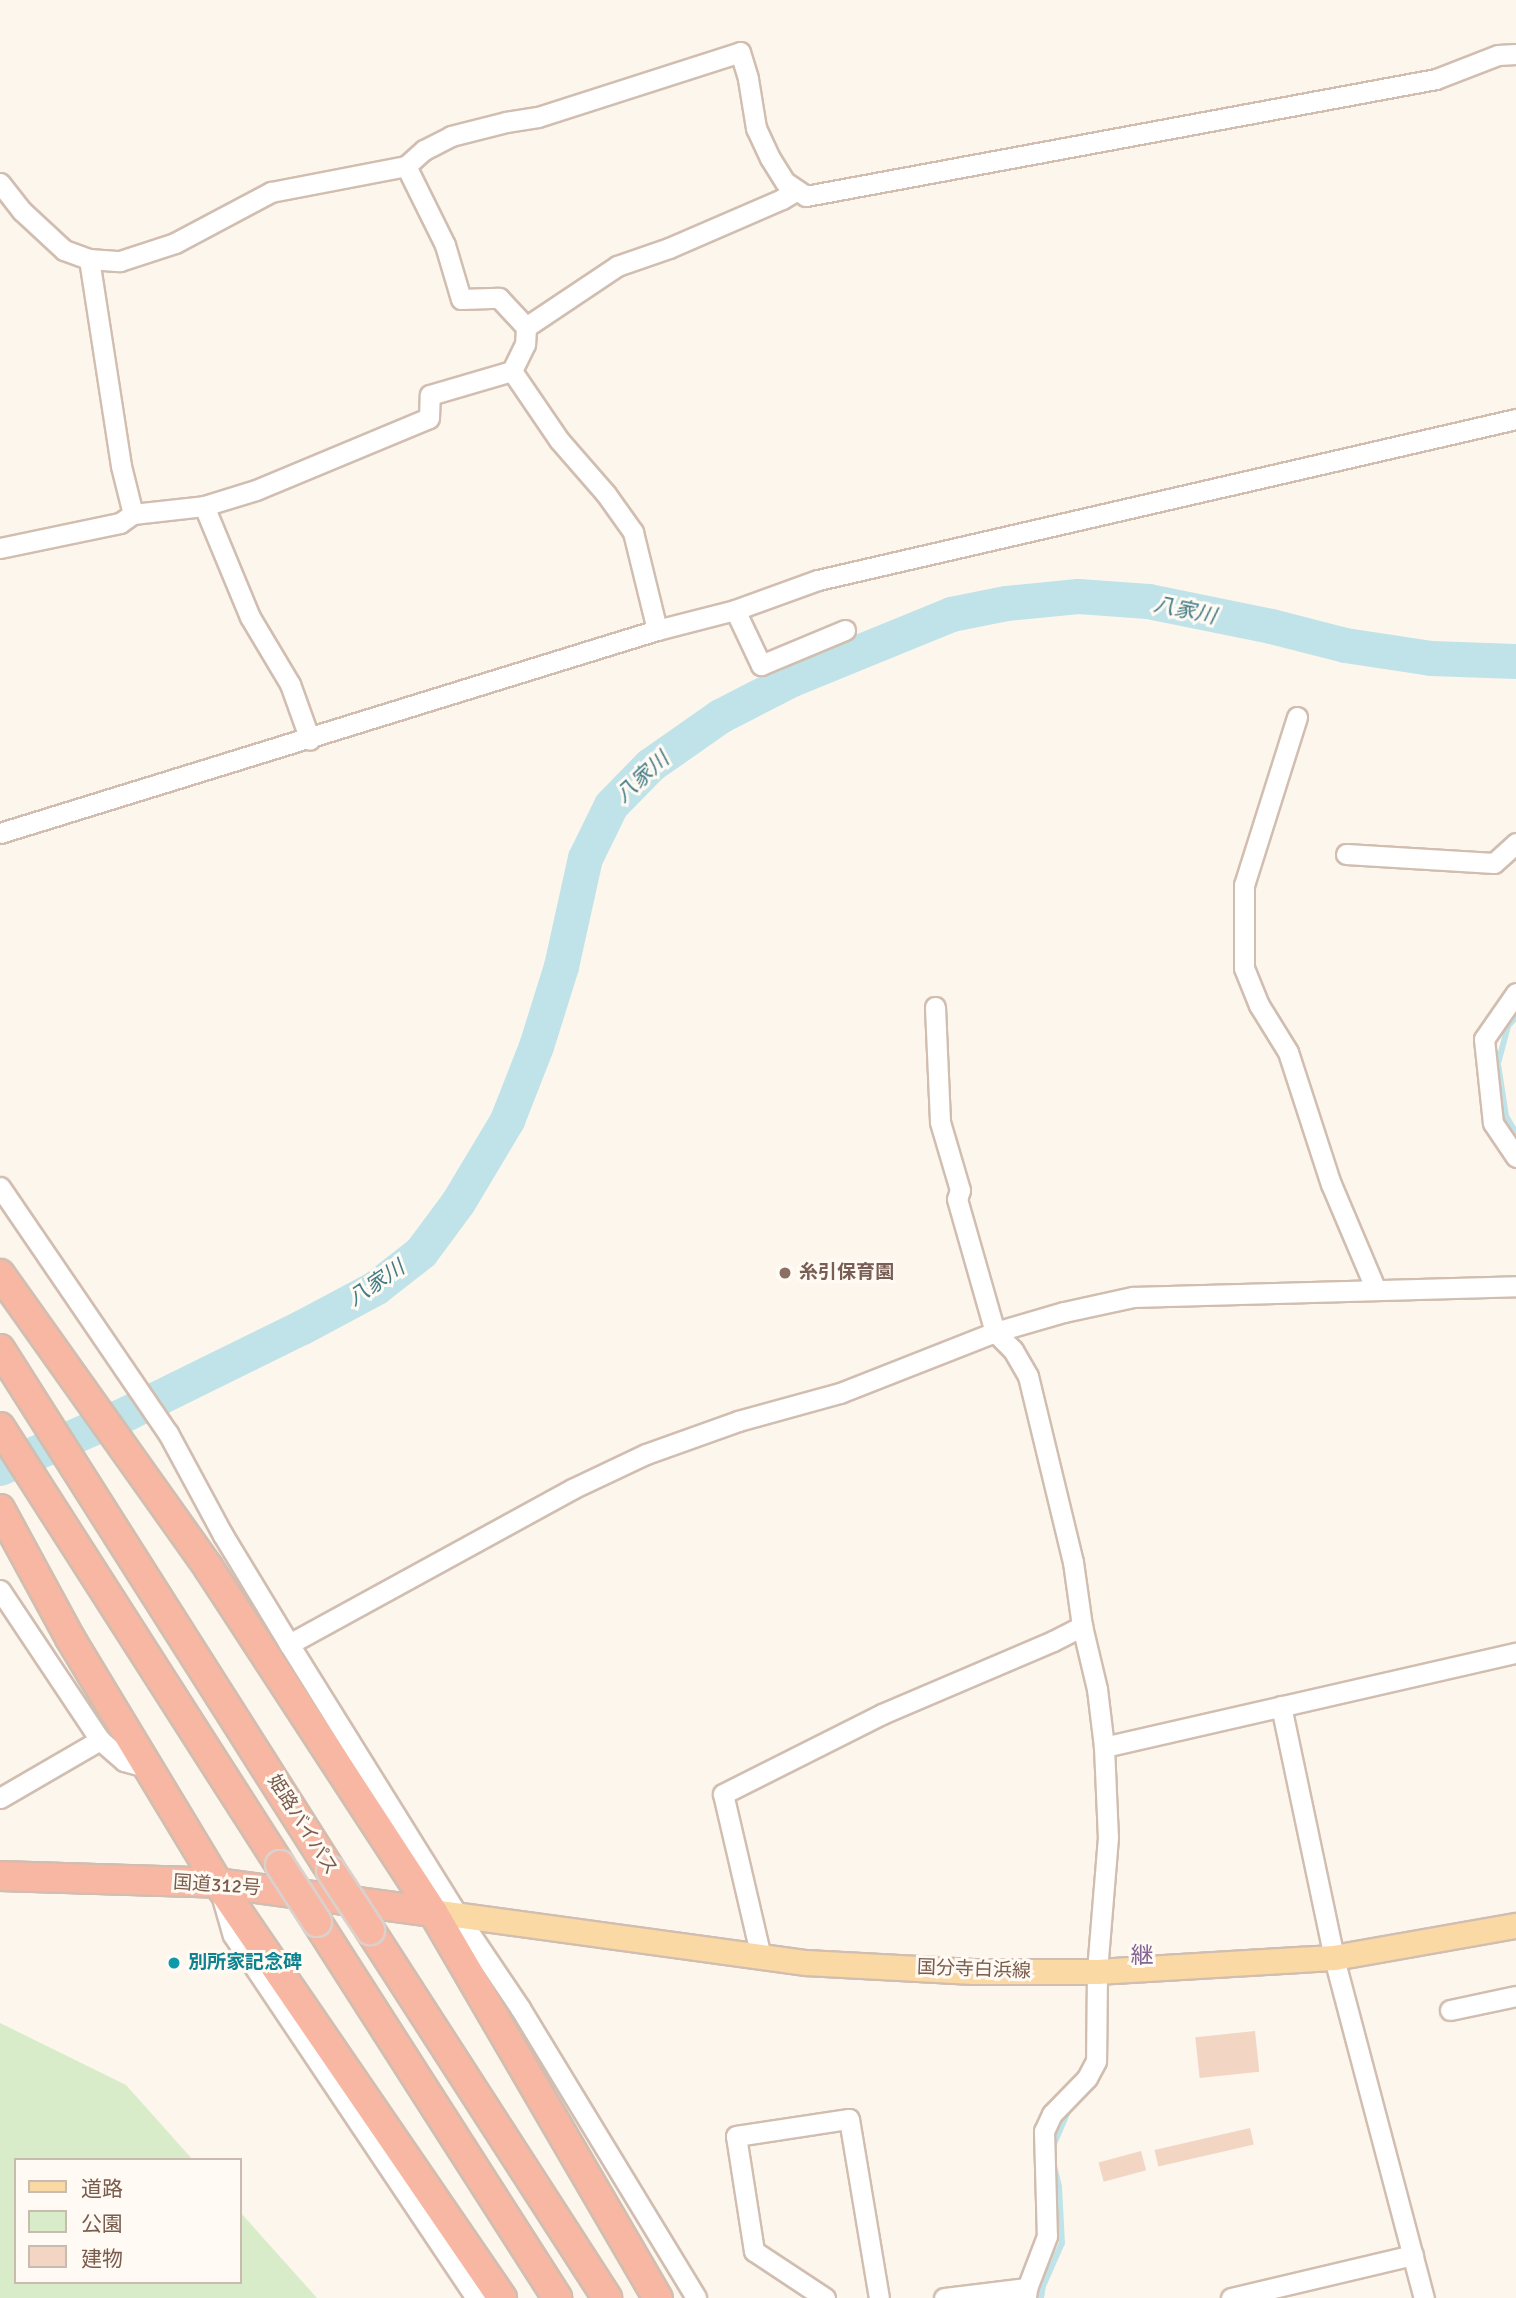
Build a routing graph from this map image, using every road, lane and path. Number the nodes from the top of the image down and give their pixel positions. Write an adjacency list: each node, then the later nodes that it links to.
1 (1516, 54): 4 (street)
2 (406, 166): 4 (street); 5 (street); 6 (street)
3 (0, 183): 5 (street)
4 (797, 190): 6 (street)
5 (89, 259): 10 (street)
6 (526, 327): 7 (street)
7 (512, 371): 9 (street); 13 (street)
8 (1516, 419): 12 (street)
9 (204, 506): 10 (street); 16 (street)
10 (133, 513): 11 (street)
11 (0, 548)
12 (735, 610): 13 (street); 14 (street)
13 (657, 630): 16 (street)
14 (845, 630)
15 (1297, 717): 26 (street)
16 (310, 740): 17 (street)
17 (0, 833)
18 (1516, 843): 19 (street)
19 (1346, 854)
20 (1516, 993): 22 (street)
21 (935, 1007): 27 (street)
22 (1516, 1157)
23 (0, 1187): 33 (street)
24 (0, 1274): 42 (highway)
25 (1516, 1286): 26 (street)
26 (1376, 1290): 27 (street)
27 (995, 1332): 32 (street); 33 (street)
28 (0, 1349): 54 (highway, 姫路バイパス, bridge)
29 (0, 1427): 53 (highway, 姫路バイパス, bridge)
30 (0, 1510): 38 (highway)
31 (0, 1590): 36 (street)
32 (1082, 1626): 37 (street); 44 (street)
33 (289, 1644): 42 (street)
34 (1516, 1653): 35 (street)
35 (1281, 1706): 37 (street); 45 (street)
36 (100, 1740): 38 (street); 39 (street)
37 (1104, 1747): 46 (street)
38 (146, 1767): 41 (highway)
39 (0, 1798)
40 (0, 1876): 41 (highway, 国道312号)
41 (218, 1883): 42 (highway, 国道312号); 51 (street); 52 (highway)
42 (445, 1914): 44 (main road, 国分寺白浜線); 55 (highway); 56 (street)
43 (1516, 1926): 45 (main road, 国分寺白浜線)
44 (761, 1956): 46 (main road, 国分寺白浜線)
45 (1334, 1958): 46 (main road, 国分寺白浜線); 49 (street)
46 (1097, 1972): 50 (street)
47 (1516, 1996): 48 (street)
48 (1450, 2010)
49 (1413, 2255): 60 (street); 61 (street)
50 (1027, 2293): 59 (street)
51 (476, 2298)
52 (502, 2298)
53 (557, 2298)
54 (607, 2298)
55 (658, 2298)
56 (696, 2298)
57 (825, 2298): 58 (street)
58 (879, 2298)
59 (944, 2298)
60 (1231, 2298)
61 (1424, 2298)

